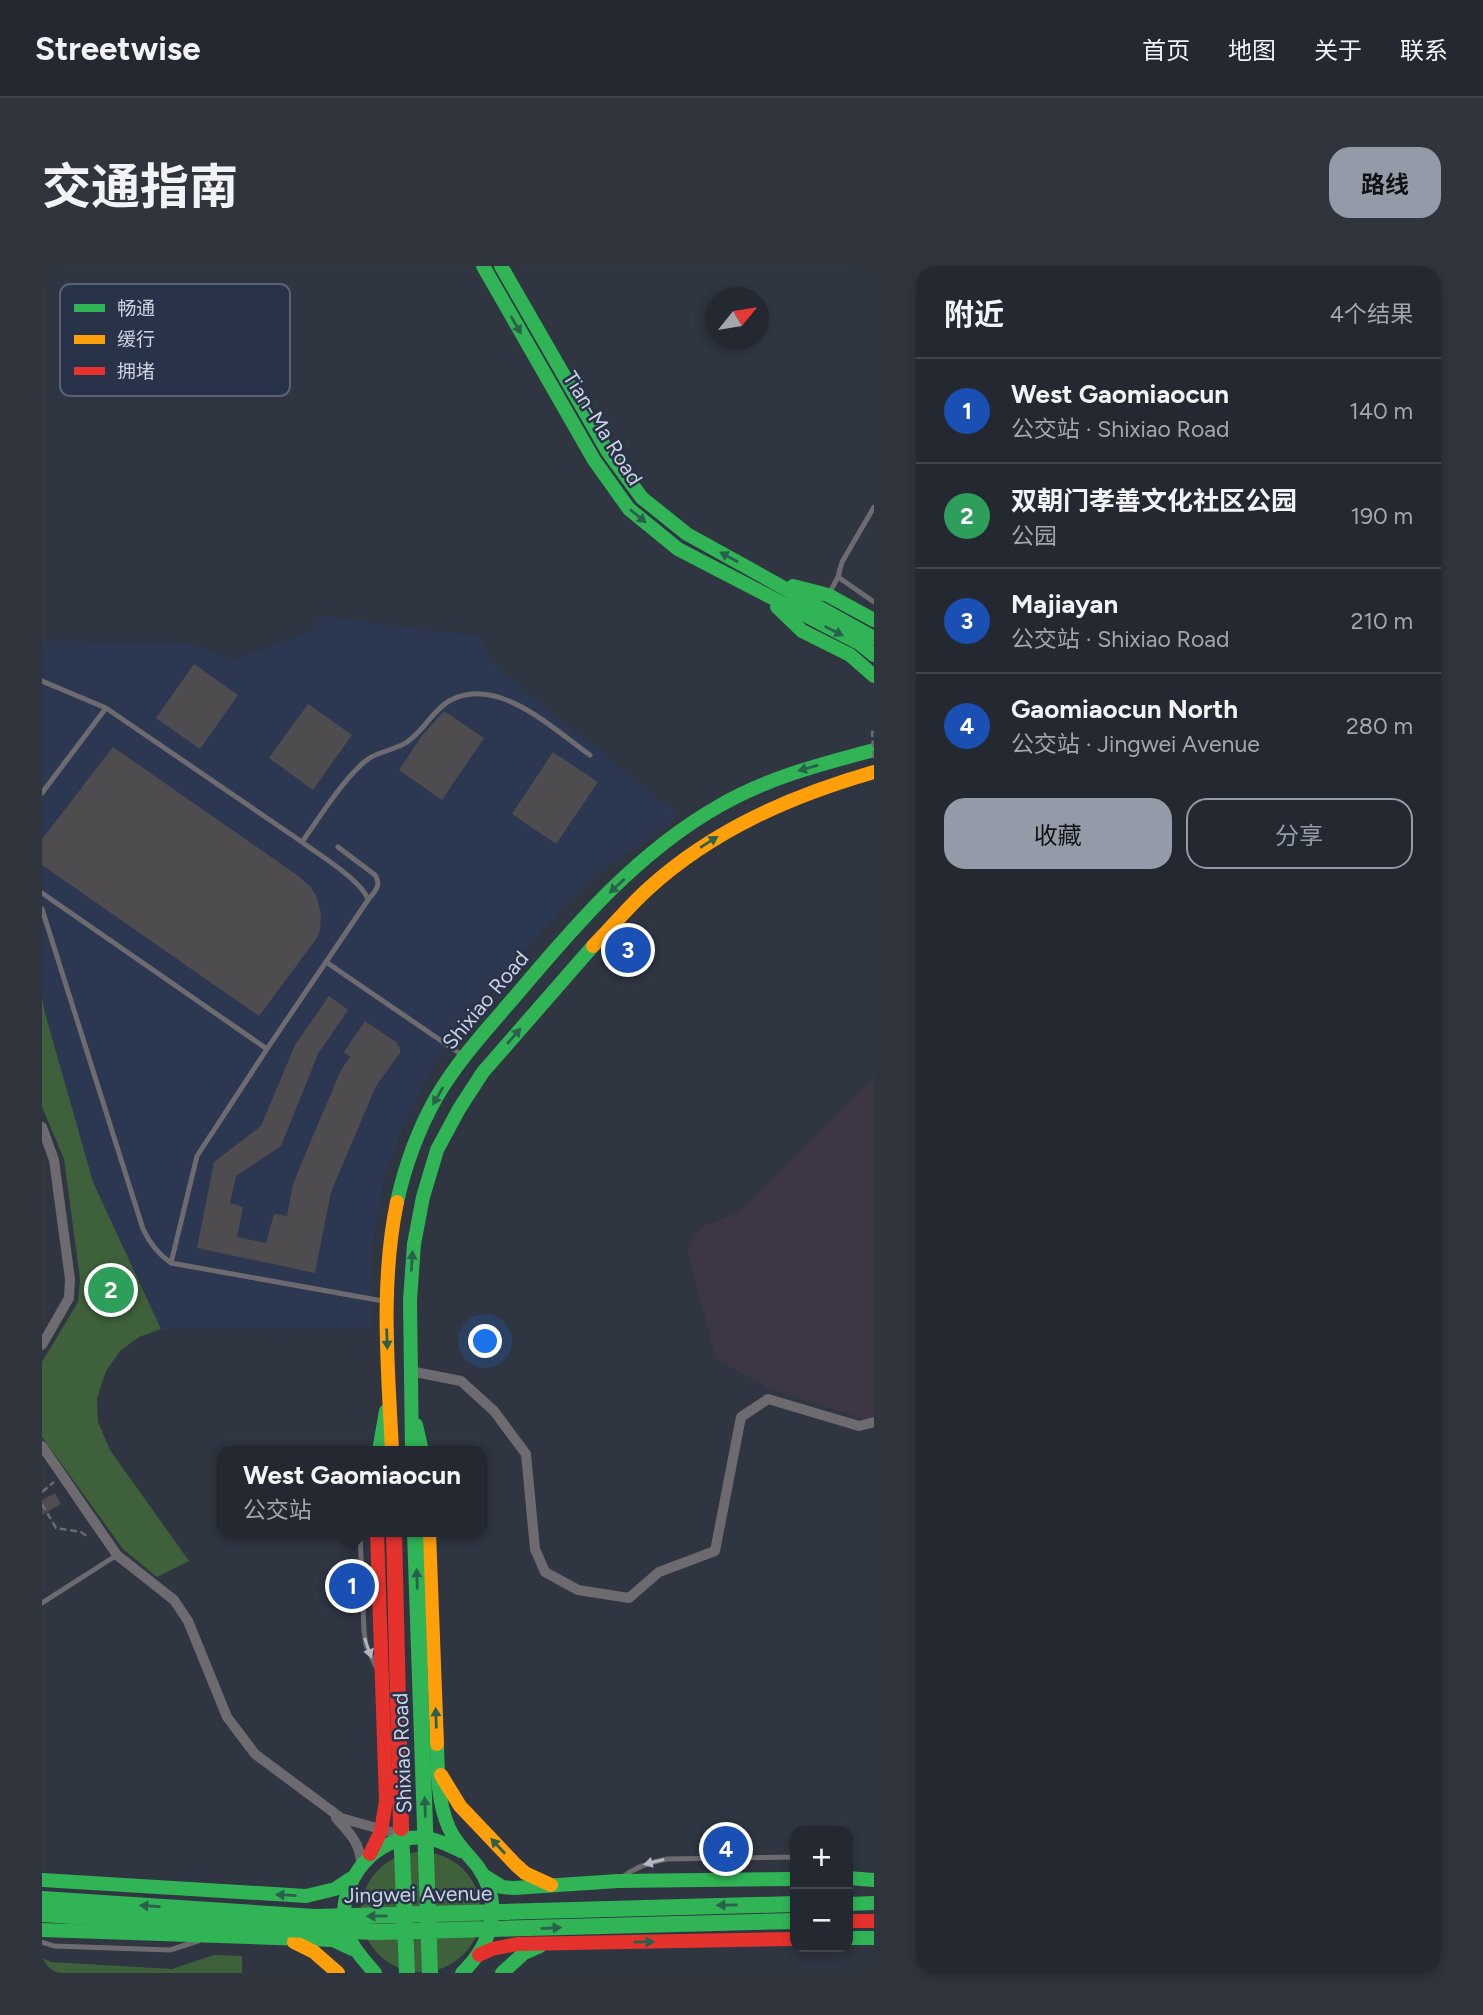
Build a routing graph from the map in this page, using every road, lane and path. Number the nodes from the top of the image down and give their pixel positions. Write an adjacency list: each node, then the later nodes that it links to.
1 (482, 266): 5 (main road, Tian-Ma Road, one-way to 5)
2 (501, 266): 5 (main road, Tian-Ma Road, one-way to 2)
3 (874, 507): 4 (lane)
4 (838, 577): 6 (lane); 7 (lane)
5 (766, 587): 6 (main road); 9 (main road, Tian-Ma Road); 10 (main road, Tian-Ma Road, one-way to 10); 11 (main road)
6 (828, 595): 8 (main road)
7 (874, 601)
8 (874, 620)
9 (874, 638)
10 (874, 655)
11 (874, 676)
12 (42, 681): 13 (lane)
13 (106, 708): 21 (lane); 22 (lane)
14 (874, 732): 17 (path, bridge)
15 (874, 750): 29 (main road, Shixiao Road, one-way to 29)
16 (590, 755): 22 (lane)
17 (874, 759)
18 (874, 772): 20 (main road)
19 (874, 782): 20 (main road)
20 (836, 783): 34 (main road, one-way to 20)
21 (42, 793)
22 (302, 842): 25 (lane)
23 (338, 847): 25 (lane)
24 (42, 893): 28 (lane)
25 (368, 900): 27 (lane)
26 (42, 909): 31 (lane)
27 (326, 962): 28 (lane); 29 (lane)
28 (267, 1049): 31 (lane)
29 (464, 1056): 32 (main road, Shixiao Road, one-way to 32)
30 (42, 1127): 33 (street)
31 (171, 1263): 32 (lane)
32 (386, 1301): 38 (main road, Shixiao Road, one-way to 38)
33 (43, 1342)
34 (410, 1371): 35 (main road); 36 (street)
35 (410, 1403): 39 (main road); 40 (main road)
36 (874, 1422)
37 (42, 1446): 48 (street)
38 (381, 1446)
39 (412, 1446)
40 (421, 1446)
41 (42, 1504): 47 (path)
42 (360, 1537): 50 (lane, one-way to 50)
43 (377, 1537): 50 (main road)
44 (394, 1537): 90 (main road, Shixiao Road, bridge)
45 (415, 1537): 91 (main road, Shixiao Road, one-way to 45, bridge)
46 (429, 1537): 51 (main road, one-way to 46)
47 (90, 1538)
48 (117, 1555): 49 (lane); 52 (street)
49 (42, 1603)
50 (383, 1684): 53 (main road)
51 (438, 1769): 55 (main road); 65 (main road, one-way to 51)
52 (330, 1811): 53 (street); 57 (street)
53 (381, 1831): 54 (street); 57 (main road)
54 (408, 1837): 55 (main road); 57 (main road)
55 (465, 1853): 58 (main road)
56 (790, 1857): 64 (lane, one-way to 64)
57 (365, 1859): 60 (main road)
58 (483, 1875): 66 (main road); 87 (main road)
59 (853, 1878): 63 (main road)
60 (350, 1879): 67 (main road, one-way to 67); 86 (main road)
61 (790, 1879): 64 (main road)
62 (42, 1880): 67 (main road)
63 (874, 1880)
64 (618, 1881): 65 (main road)
65 (552, 1886): 66 (main road)
66 (528, 1887): 85 (main road)
67 (201, 1890): 77 (main road)
68 (42, 1899): 71 (main road, Jingwei Avenue, one-way to 68, bridge)
69 (874, 1903): 70 (main road)
70 (853, 1904)
71 (790, 1905)
72 (42, 1914): 73 (main road, Jingwei Avenue, one-way to 73, bridge)
73 (790, 1921)
74 (853, 1921): 75 (main road)
75 (874, 1921)
76 (42, 1930): 77 (main road)
77 (194, 1936): 78 (main road)
78 (211, 1936): 79 (main road); 83 (lane)
79 (283, 1938): 86 (main road); 88 (main road)
80 (853, 1938): 81 (main road)
81 (874, 1938)
82 (790, 1939): 84 (main road, one-way to 82)
83 (42, 1942)
84 (548, 1943): 85 (main road); 93 (main road)
85 (523, 1944): 87 (main road)
86 (352, 1949): 89 (main road)
87 (479, 1955): 92 (main road)
88 (338, 1973)
89 (375, 1973)
90 (407, 1973)
91 (430, 1973)
92 (462, 1973)
93 (502, 1973)

